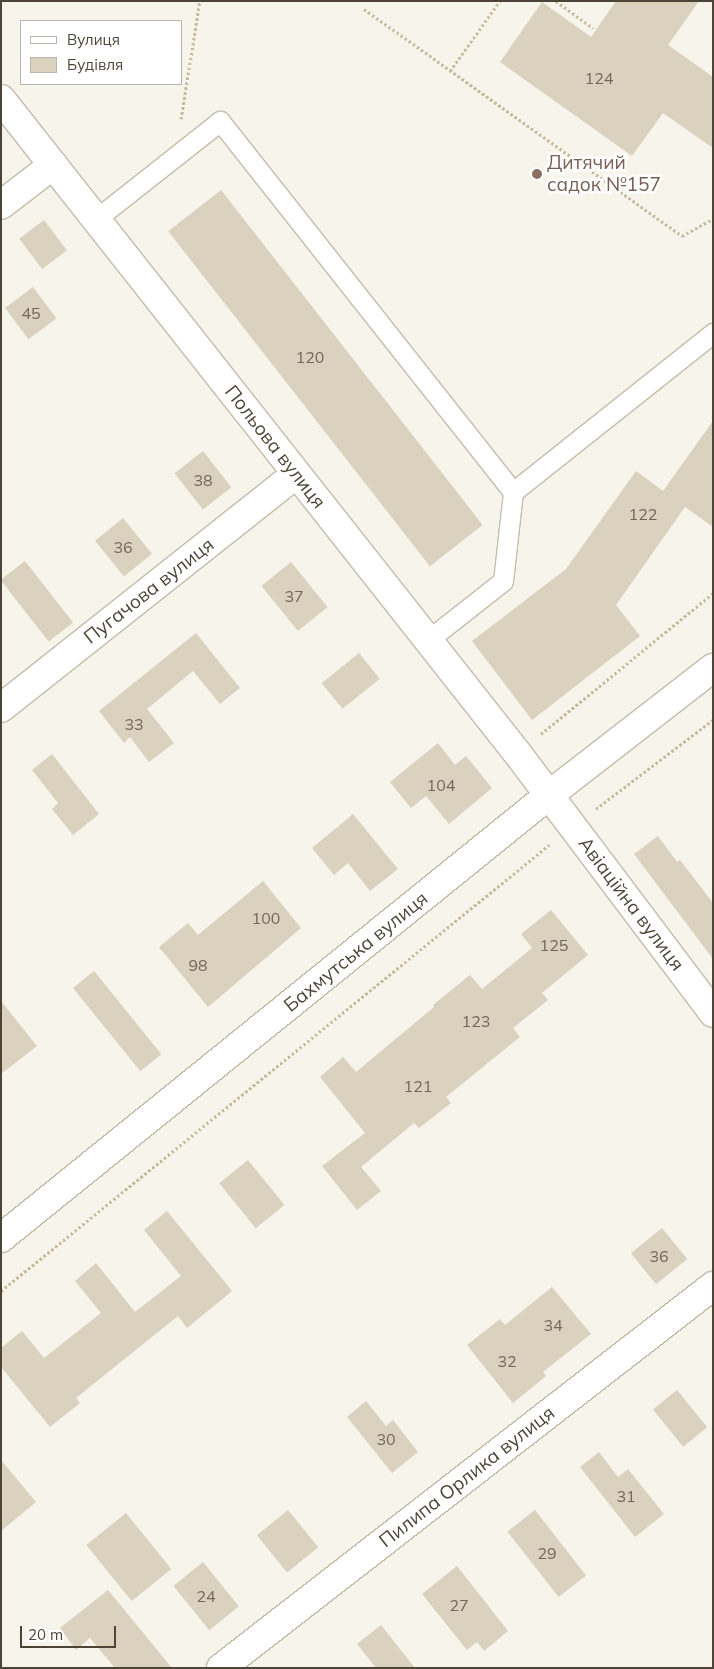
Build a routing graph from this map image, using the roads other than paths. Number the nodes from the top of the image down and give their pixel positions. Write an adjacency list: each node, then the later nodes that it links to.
1 (1, 99): 2 (street, Польова вулиця)
2 (53, 165): 3 (street); 4 (street, Польова вулиця)
3 (1, 205)
4 (96, 219): 6 (street, Польова вулиця); 7 (lane)
5 (713, 333): 7 (lane)
6 (296, 474): 8 (street, Польова вулиця); 10 (street, Пугачова вулиця)
7 (513, 492): 8 (lane)
8 (428, 640): 11 (street, Польова вулиця)
9 (713, 668): 11 (street, Бахмутська вулиця)
10 (1, 708)
11 (549, 795): 12 (street, Авіаційна вулиця); 13 (street, Бахмутська вулиця)
12 (713, 1013)
13 (1, 1238)
14 (713, 1286): 15 (street, Пилипа Орлика вулиця)
15 (221, 1668)

